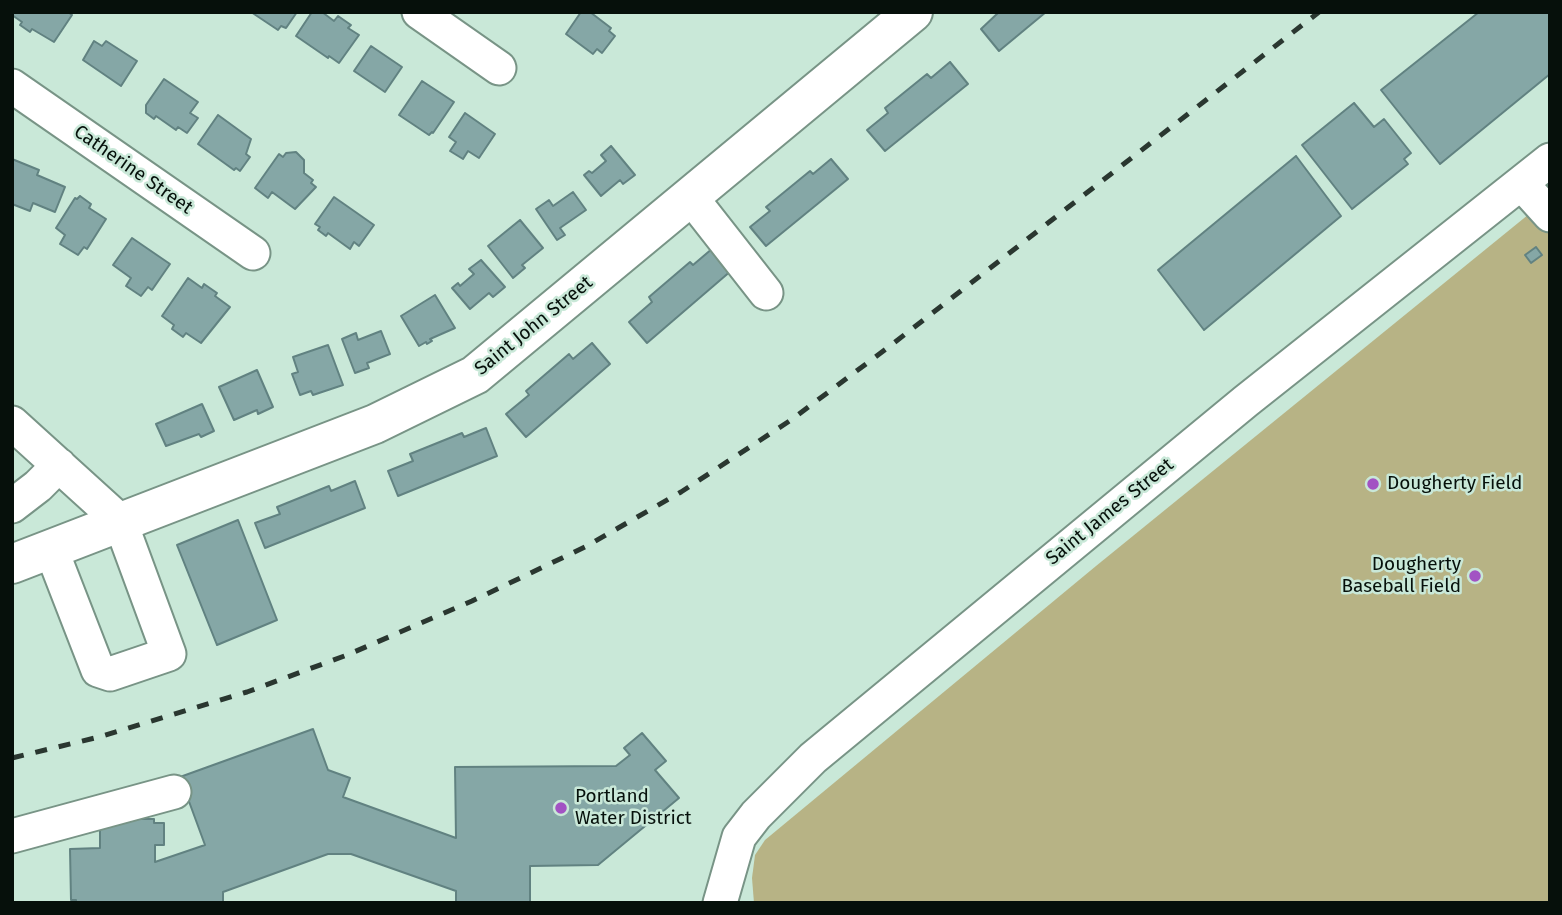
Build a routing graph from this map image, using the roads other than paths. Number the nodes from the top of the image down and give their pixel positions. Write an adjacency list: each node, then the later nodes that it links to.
1 (419, 12): 3 (street)
2 (913, 12): 7 (main road, Saint John Street)
3 (499, 68)
4 (12, 86): 9 (street, Catherine Street)
5 (1550, 160): 6 (street, Saint James Street)
6 (1521, 183): 8 (street); 19 (street, Saint James Street)
7 (690, 196): 10 (street); 14 (main road, Saint John Street)
8 (1550, 215)
9 (253, 253)
10 (766, 293)
11 (12, 423): 12 (street)
12 (59, 465): 13 (street); 14 (street)
13 (12, 506)
14 (120, 521): 15 (main road, Saint John Street); 15 (street)
15 (51, 549): 16 (main road, Saint John Street)
16 (12, 564)
17 (174, 792): 18 (street)
18 (12, 836)
19 (720, 903)

